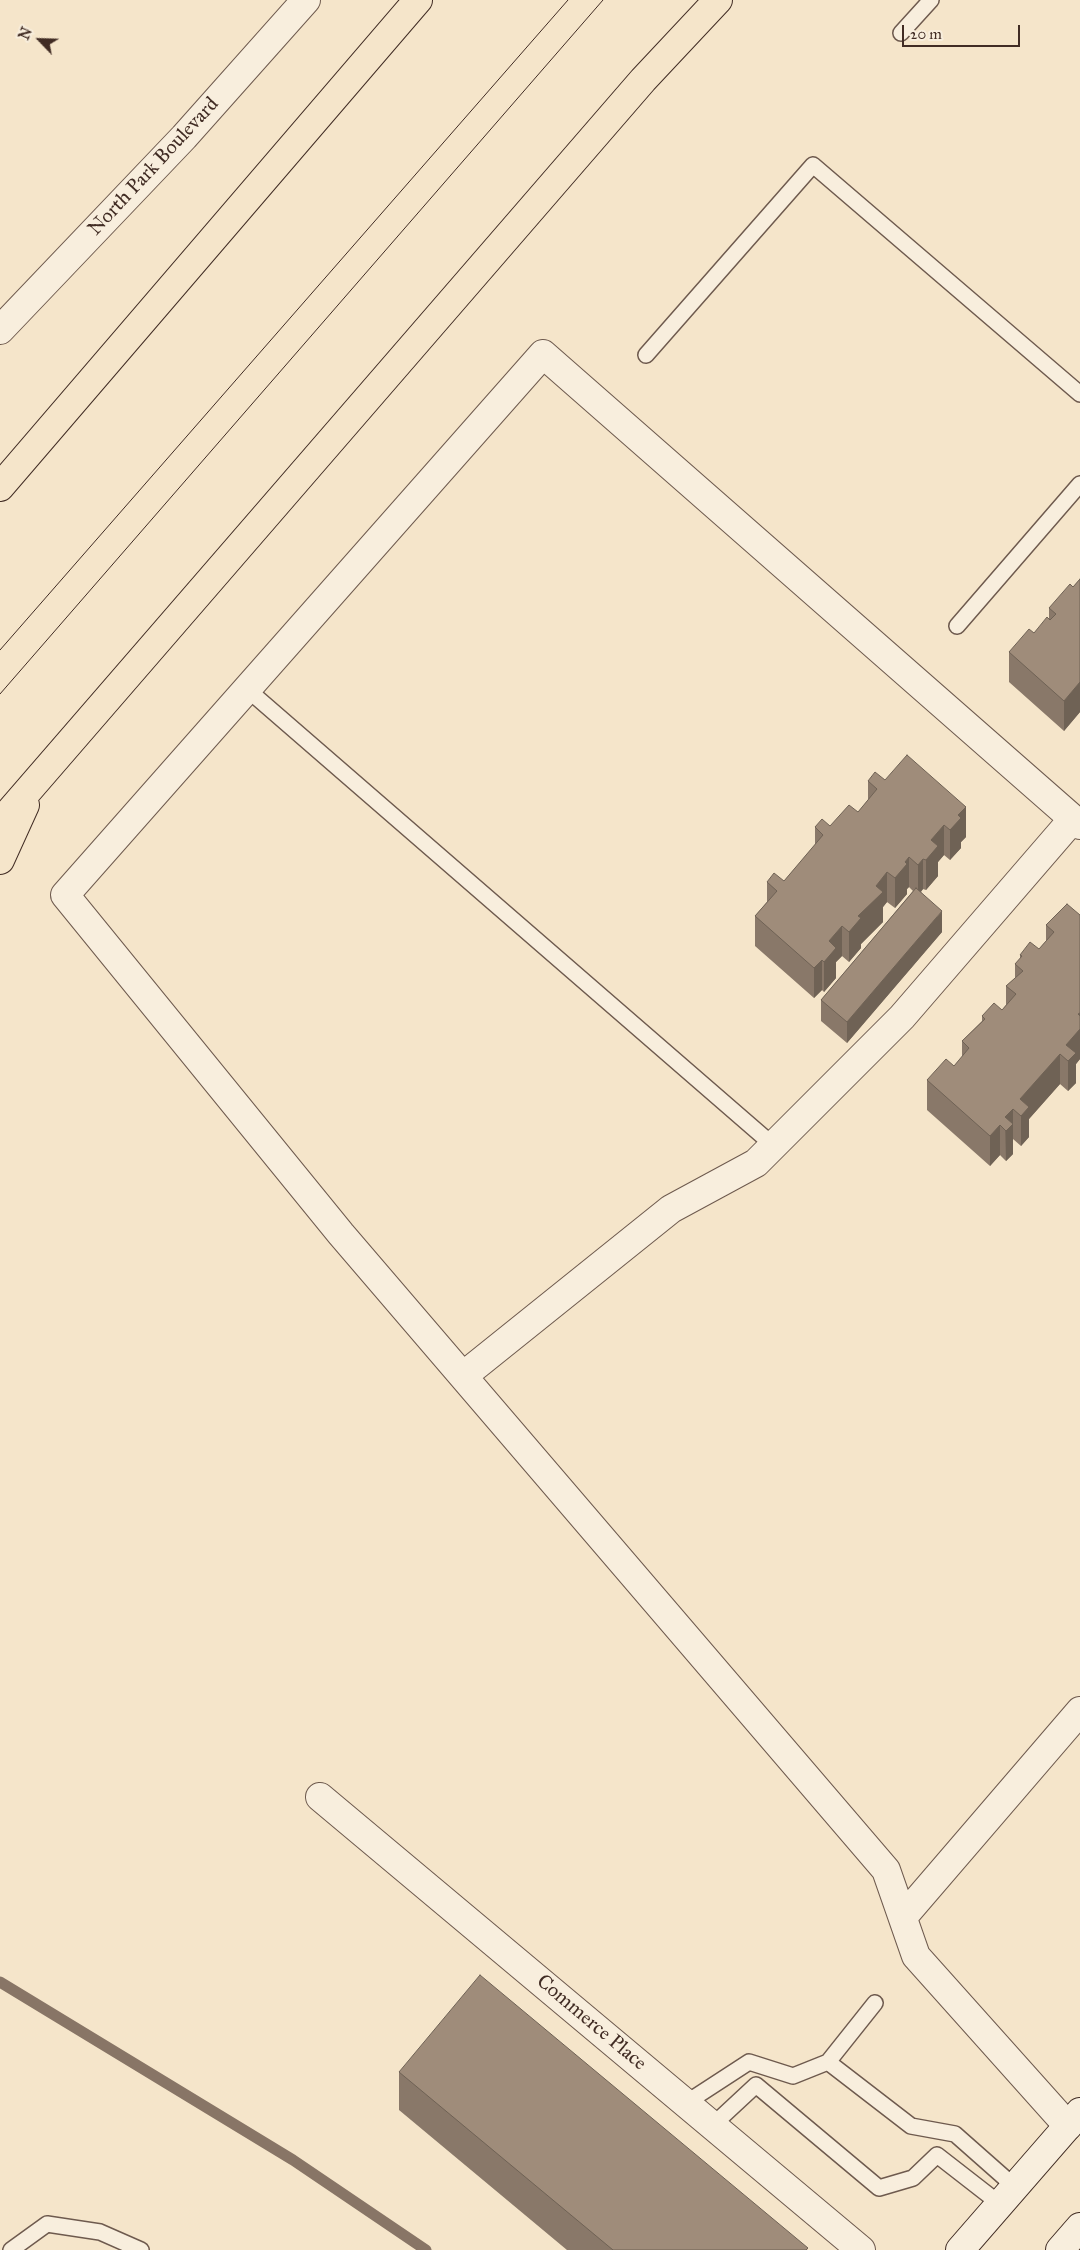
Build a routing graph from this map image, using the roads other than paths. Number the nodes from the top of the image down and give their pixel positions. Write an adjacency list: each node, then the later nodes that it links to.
1 (306, 0): 6 (street, North Park Boulevard)
2 (418, 0): 10 (highway)
3 (718, 0): 13 (highway)
4 (931, 0): 5 (lane)
5 (901, 33)
6 (0, 330)
7 (646, 355): 8 (lane)
8 (1080, 394)
9 (1080, 484): 11 (lane)
10 (0, 487)
11 (957, 626)
12 (246, 689): 14 (street); 17 (lane); 18 (street)
13 (38, 779): 15 (highway); 16 (highway)
14 (1076, 822): 17 (street)
15 (0, 823)
16 (0, 860)
17 (774, 1146): 18 (street)
18 (463, 1376): 21 (street)
19 (1080, 1711): 21 (street)
20 (320, 1797): 24 (street, Commerce Place)
21 (903, 1917): 25 (street)
22 (875, 2003): 23 (lane)
23 (828, 2062): 24 (lane); 27 (lane)
24 (686, 2103): 26 (street, Commerce Place)
25 (1074, 2119): 27 (street)
26 (712, 2125): 27 (lane); 31 (street, Commerce Place)
27 (1007, 2195): 32 (street)
28 (1080, 2227): 33 (street)
29 (11, 2250): 30 (lane)
30 (141, 2250)
31 (861, 2250)
32 (960, 2250)
33 (1060, 2250)

